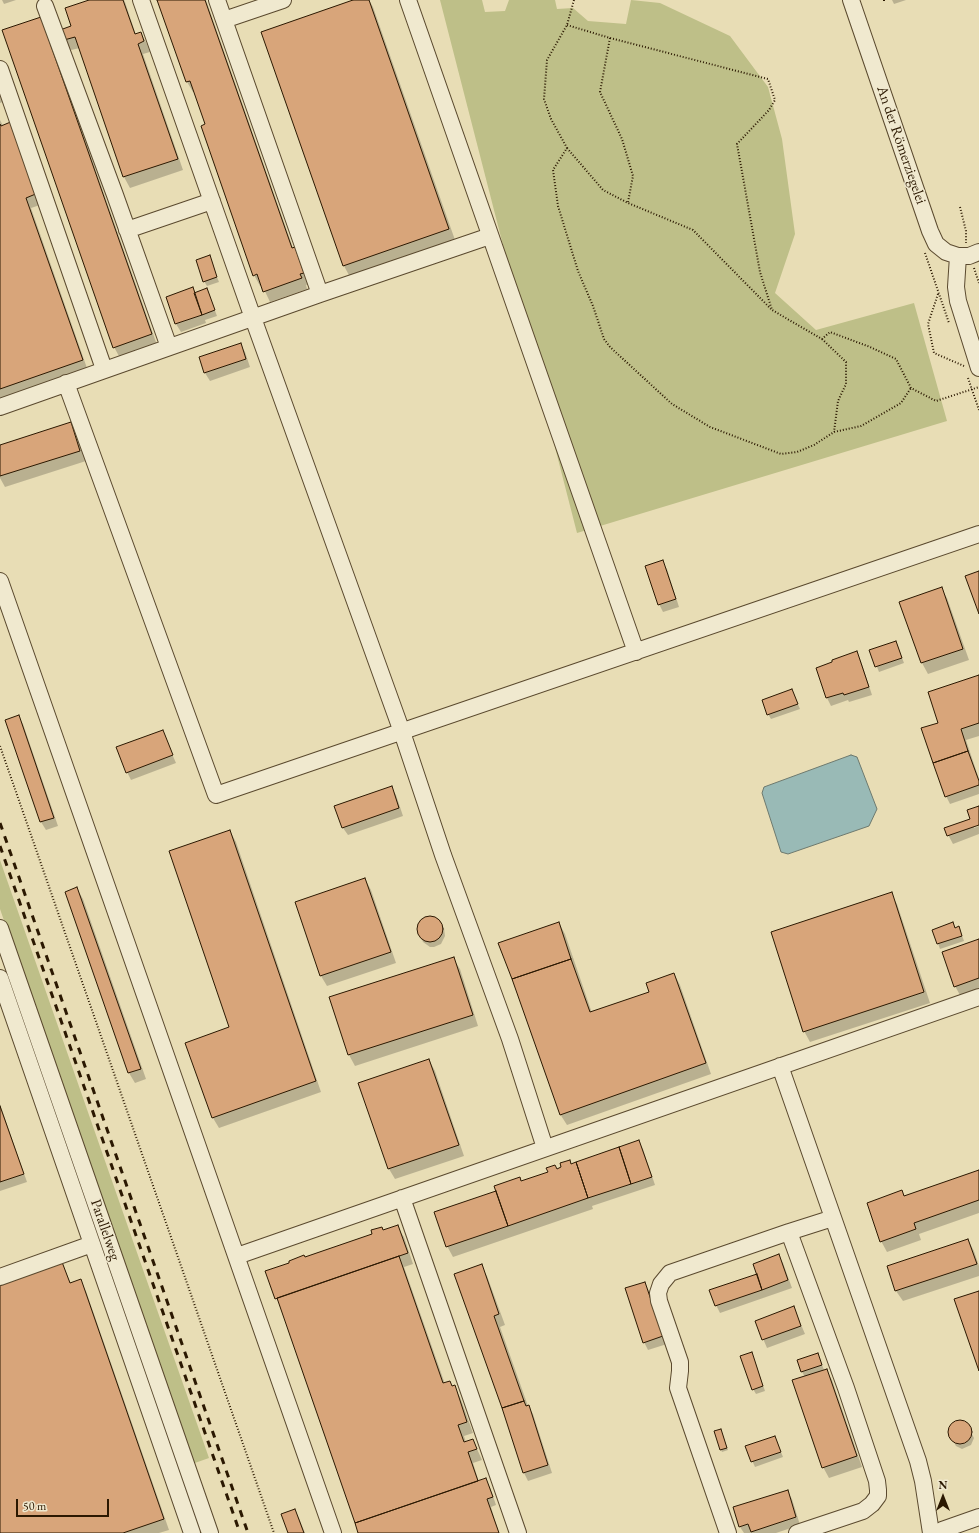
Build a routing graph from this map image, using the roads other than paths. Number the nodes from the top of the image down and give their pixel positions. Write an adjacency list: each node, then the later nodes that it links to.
1 (141, 0): 9 (street)
2 (217, 0): 7 (street)
3 (283, 0): 7 (street)
4 (408, 0): 11 (street)
5 (851, 0): 13 (street, An der Römerziegelei)
6 (45, 6): 10 (street)
7 (224, 20): 14 (street)
8 (0, 69): 18 (street)
9 (212, 201): 10 (street); 15 (street)
10 (128, 230): 16 (street)
11 (490, 236): 14 (street); 23 (street)
12 (979, 252): 13 (street)
13 (958, 256): 17 (street)
14 (320, 294): 15 (street)
15 (253, 318): 16 (street); 24 (street)
16 (169, 347): 18 (street)
17 (972, 367)
18 (104, 369): 19 (street)
19 (66, 383): 20 (street); 24 (street)
20 (0, 407)
21 (979, 534): 23 (street)
22 (0, 581): 34 (street)
23 (636, 652): 24 (street)
24 (402, 732): 29 (street)
25 (0, 928): 39 (street, Parallelweg)
26 (0, 978): 33 (street)
27 (979, 997): 28 (street)
28 (780, 1066): 29 (street); 31 (street)
29 (545, 1148): 30 (street)
30 (402, 1198): 34 (street); 41 (street)
31 (833, 1218): 32 (street); 37 (street)
32 (789, 1232): 42 (street); 43 (street)
33 (92, 1244): 35 (street); 38 (street)
34 (237, 1256): 40 (street)
35 (0, 1277)
36 (979, 1517): 37 (street)
37 (937, 1532)
38 (192, 1533)
39 (210, 1533)
40 (333, 1533)
41 (518, 1533)
42 (728, 1533)
43 (797, 1533)

